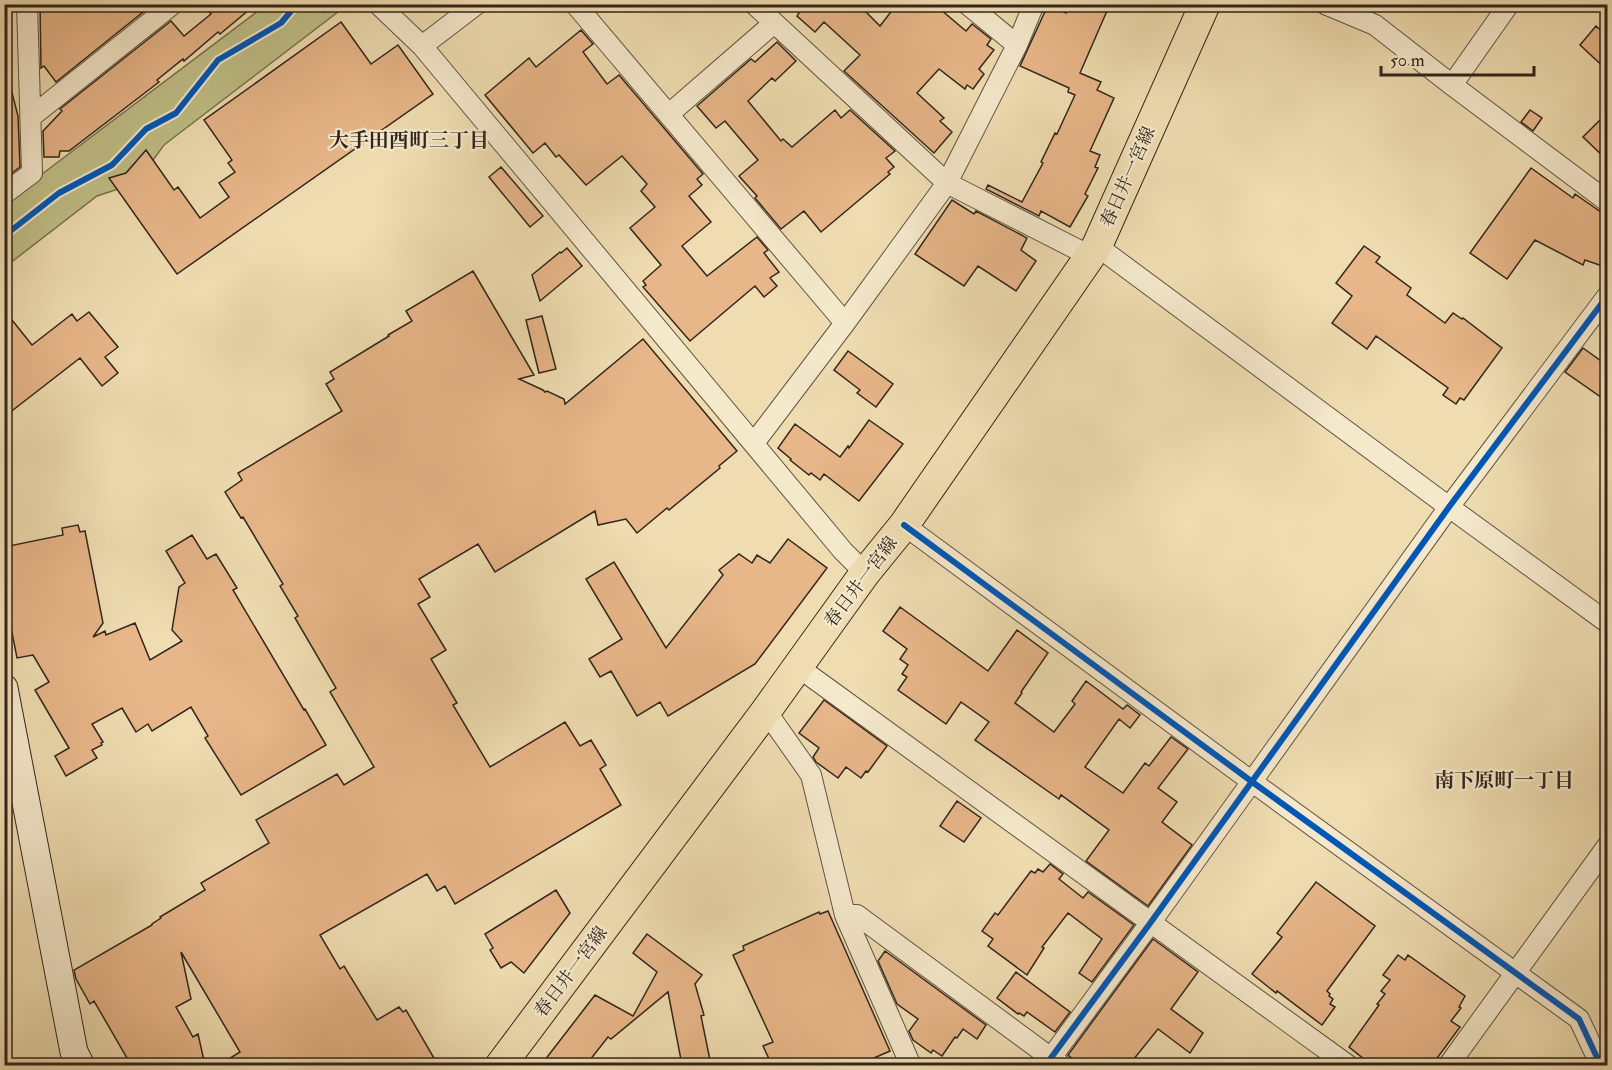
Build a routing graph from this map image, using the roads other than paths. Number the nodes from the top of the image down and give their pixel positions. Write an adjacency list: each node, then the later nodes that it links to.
1 (27, 4): 17 (street)
2 (174, 4): 17 (street)
3 (378, 4): 14 (street)
4 (477, 4): 14 (street)
5 (575, 4): 16 (street)
6 (754, 4): 12 (street)
7 (967, 4): 13 (street)
8 (1034, 4): 13 (street)
9 (1205, 4): 21 (main road, 春日井一宮線)
10 (1325, 4): 15 (street)
11 (1509, 4): 15 (street)
12 (774, 23): 16 (street); 18 (street)
13 (1017, 45): 18 (street)
14 (422, 46): 24 (street)
15 (1452, 85): 20 (street)
16 (669, 114): 23 (street)
17 (31, 117): 19 (street)
18 (947, 183): 21 (street); 23 (street)
19 (4, 194)
20 (1608, 202)
21 (1093, 251): 25 (street); 26 (main road, 春日井一宮線)
22 (1608, 295): 25 (street)
23 (845, 323): 24 (street)
24 (754, 443): 27 (street)
25 (1449, 507): 28 (street); 32 (street)
26 (904, 525): 27 (main road, 春日井一宮線); 32 (street)
27 (865, 573): 29 (main road, 春日井一宮線)
28 (1608, 623)
29 (798, 667): 31 (main road, 春日井一宮線); 35 (street)
30 (4, 688): 39 (street)
31 (766, 711): 34 (street); 40 (main road, 春日井一宮線)
32 (1251, 781): 35 (street); 36 (street)
33 (1608, 845): 36 (street)
34 (845, 915): 37 (street); 41 (street)
35 (1151, 922): 37 (street); 42 (street)
36 (1516, 973): 38 (street); 43 (street)
37 (1053, 1063)
38 (1603, 1063)
39 (81, 1065)
40 (500, 1065)
41 (911, 1065)
42 (1349, 1065)
43 (1448, 1065)

